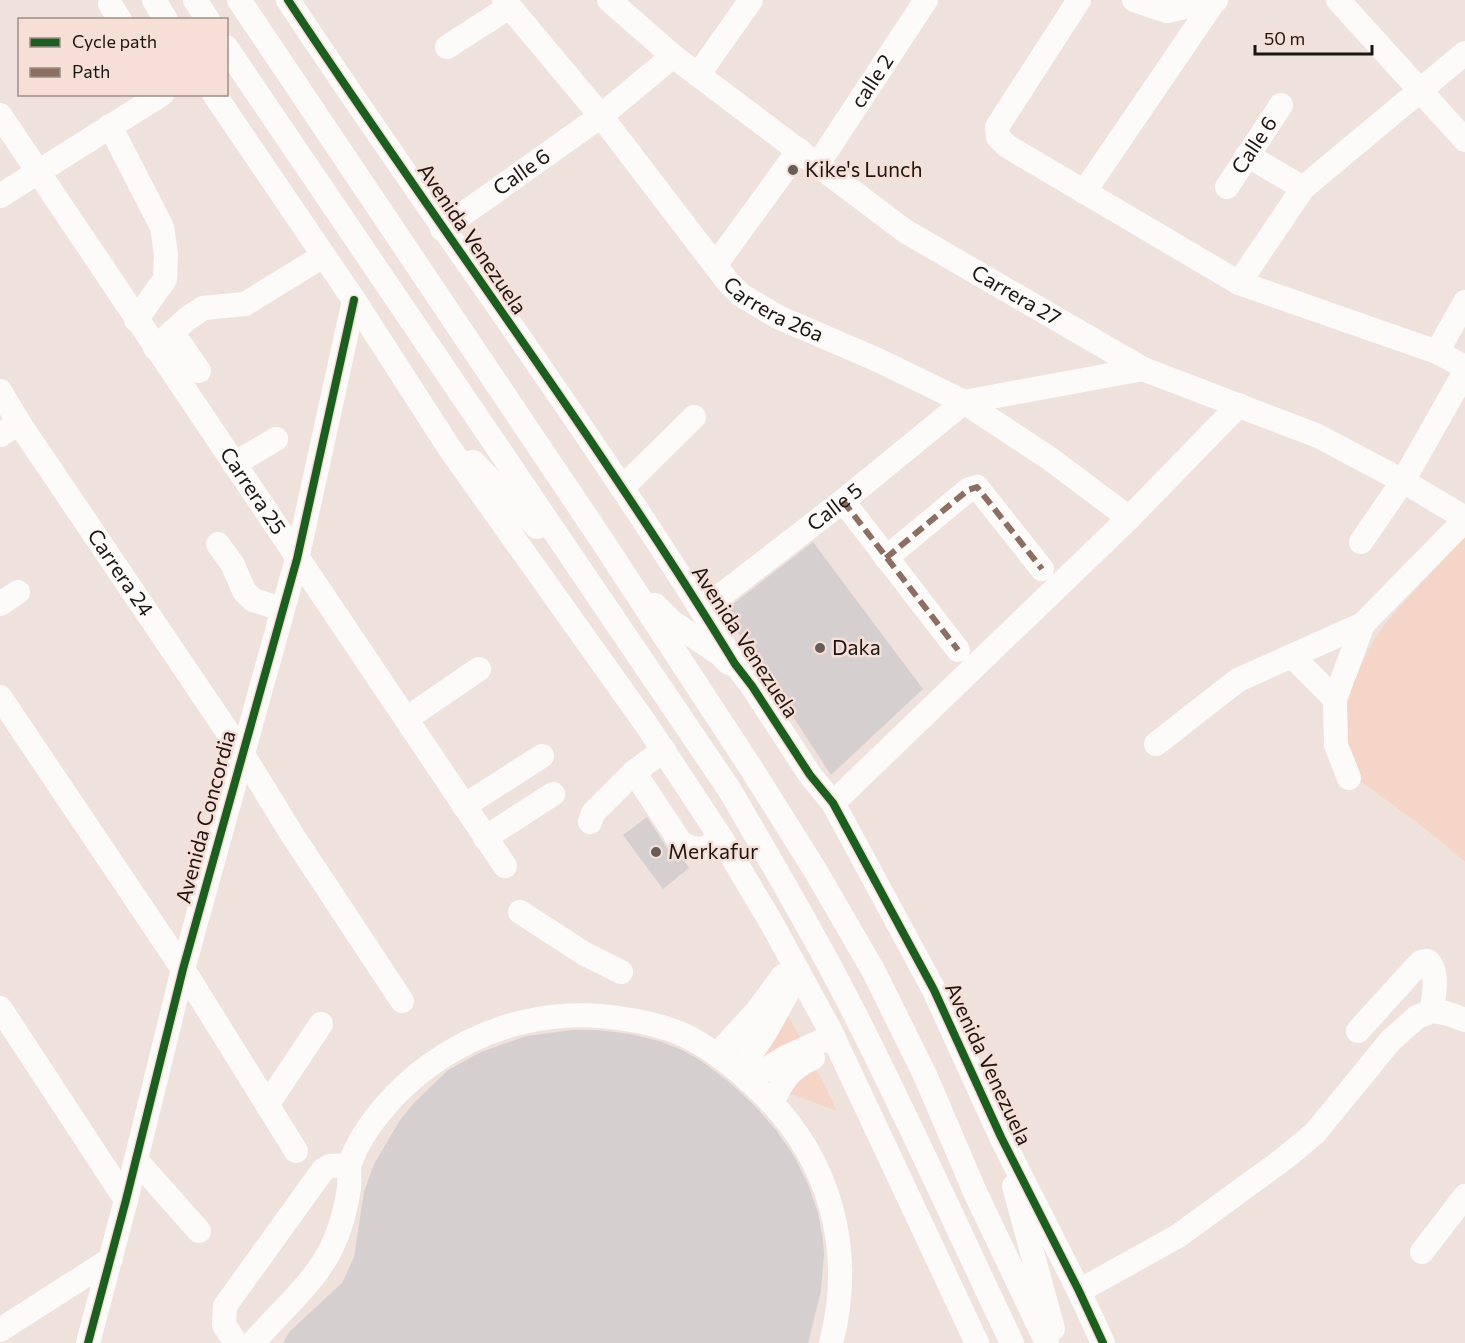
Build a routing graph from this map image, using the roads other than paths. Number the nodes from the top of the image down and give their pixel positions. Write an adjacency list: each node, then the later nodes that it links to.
1 (154, 0): 13 (street)
2 (195, 0): 14 (street)
3 (239, 0): 15 (street)
4 (609, 0): 19 (street, Carrera 27)
5 (751, 0): 20 (street)
6 (926, 0): 30 (street, calle 2)
7 (1079, 0): 34 (street)
8 (1134, 0): 9 (street)
9 (1215, 0): 34 (street)
10 (1338, 0): 21 (street)
11 (294, 2): 15 (street); 36 (street, Avenida Venezuela)
12 (506, 4): 16 (street); 26 (street, Carrera 26a)
13 (165, 18)
14 (207, 18)
15 (258, 30): 17 (street); 68 (street)
16 (447, 47)
17 (228, 51): 66 (street)
18 (1465, 54): 21 (street)
19 (673, 56): 20 (street, Carrera 27); 26 (street, Calle 6)
20 (698, 75): 30 (street, Carrera 27)
21 (1419, 90): 28 (street); 33 (street)
22 (215, 96): 37 (street)
23 (152, 97): 27 (street)
24 (1281, 105): 29 (street, Calle 6)
25 (0, 115): 31 (street, Carrera 25)
26 (601, 116): 36 (street, Calle 6); 38 (street, Carrera 26a)
27 (110, 126): 31 (street); 42 (street)
28 (1465, 140)
29 (1247, 155): 32 (street, Calle 6); 33 (street)
30 (809, 157): 38 (street, calle 2); 46 (street, Carrera 27)
31 (37, 173): 35 (street); 42 (street, Carrera 25)
32 (1227, 187)
33 (1303, 188): 39 (street)
34 (1084, 192): 39 (street)
35 (0, 196)
36 (442, 229): 58 (street, Avenida Venezuela)
37 (323, 256): 40 (street); 43 (street)
38 (716, 264): 50 (street, Carrera 26a)
39 (1239, 283): 44 (street)
40 (354, 300): 55 (street); 65 (street, Avenida Concordia)
41 (1465, 302): 44 (street)
42 (136, 320): 43 (street, Carrera 25)
43 (163, 340): 47 (street); 56 (street, Carrera 25)
44 (1437, 352): 45 (street)
45 (1465, 367)
46 (1143, 369): 50 (street); 51 (street, Carrera 27)
47 (199, 371)
48 (1465, 372): 57 (street)
49 (0, 392): 53 (street, Carrera 24)
50 (964, 402): 59 (street, Calle 5); 60 (street, Carrera 26a)
51 (1239, 405): 57 (street, Carrera 27); 60 (street)
52 (694, 417): 58 (street)
53 (9, 429): 82 (street, Carrera 24)
54 (276, 439): 56 (street)
55 (450, 448): 66 (street); 81 (street)
56 (234, 464): 65 (street, Carrera 25)
57 (1403, 481): 61 (street, Carrera 27); 62 (street)
58 (622, 488): 70 (street, Avenida Venezuela)
59 (843, 501): 64 (street); 70 (street, Calle 5)
60 (1130, 518): 88 (street)
61 (1465, 519): 71 (street)
62 (1361, 542)
63 (218, 544): 69 (street)
64 (886, 558): 67 (street); 72 (street)
65 (297, 559): 69 (street, Avenida Concordia); 79 (street, Carrera 25)
66 (579, 568): 115 (street)
67 (1042, 569)
68 (622, 572): 76 (street); 128 (street)
69 (282, 609): 82 (street, Avenida Concordia)
70 (702, 610): 74 (street, Avenida Venezuela)
71 (1363, 624): 73 (street); 78 (street)
72 (958, 650)
73 (1292, 656): 78 (street); 80 (street)
74 (735, 664): 76 (street, Avenida Venezuela); 85 (street)
75 (478, 669): 79 (street)
76 (752, 686): 85 (street, Avenida Venezuela)
77 (0, 697): 96 (street)
78 (1335, 699): 86 (street)
79 (406, 718): 89 (street, Carrera 25)
80 (1156, 744)
81 (664, 750): 84 (street); 92 (street)
82 (242, 753): 96 (street, Avenida Concordia); 98 (street, Carrera 24)
83 (543, 756): 89 (street)
84 (634, 772): 90 (street); 92 (street)
85 (810, 775): 88 (street, Avenida Venezuela)
86 (1349, 778)
87 (553, 794): 91 (street)
88 (833, 803): 109 (street, Avenida Venezuela)
89 (464, 806): 91 (street, Carrera 25)
90 (590, 822)
91 (485, 838): 93 (street, Carrera 25)
92 (721, 838): 95 (street)
93 (505, 866)
94 (520, 912): 97 (street)
95 (796, 968): 104 (street); 105 (street); 106 (street)
96 (183, 969): 108 (street); 111 (street, Avenida Concordia)
97 (621, 972)
98 (402, 1001)
99 (0, 1008): 114 (street)
100 (1432, 1011): 101 (street); 103 (street); 119 (street)
101 (1465, 1020)
102 (321, 1024): 108 (street)
103 (1358, 1031)
104 (837, 1043): 106 (street); 107 (street); 125 (street)
105 (725, 1046)
106 (742, 1074): 112 (street); 124 (street)
107 (777, 1093)
108 (267, 1105): 110 (street)
109 (1001, 1137): 119 (street, Avenida Venezuela); 129 (street)
110 (296, 1151)
111 (136, 1160): 114 (street, Avenida Concordia); 116 (street)
112 (349, 1165): 122 (street); 123 (street)
113 (1465, 1196): 117 (street)
114 (126, 1200): 118 (street, Avenida Concordia)
115 (947, 1206): 126 (street); 127 (street)
116 (199, 1231)
117 (1422, 1252)
118 (111, 1259): 120 (street); 121 (street, Avenida Concordia)
119 (1079, 1291): 130 (street, Avenida Venezuela)
120 (1, 1329)
121 (88, 1343)
122 (236, 1343)
123 (253, 1343)
124 (831, 1343)
125 (977, 1343)
126 (986, 1343)
127 (1012, 1343)
128 (1047, 1343)
129 (1056, 1343)
130 (1103, 1343)

